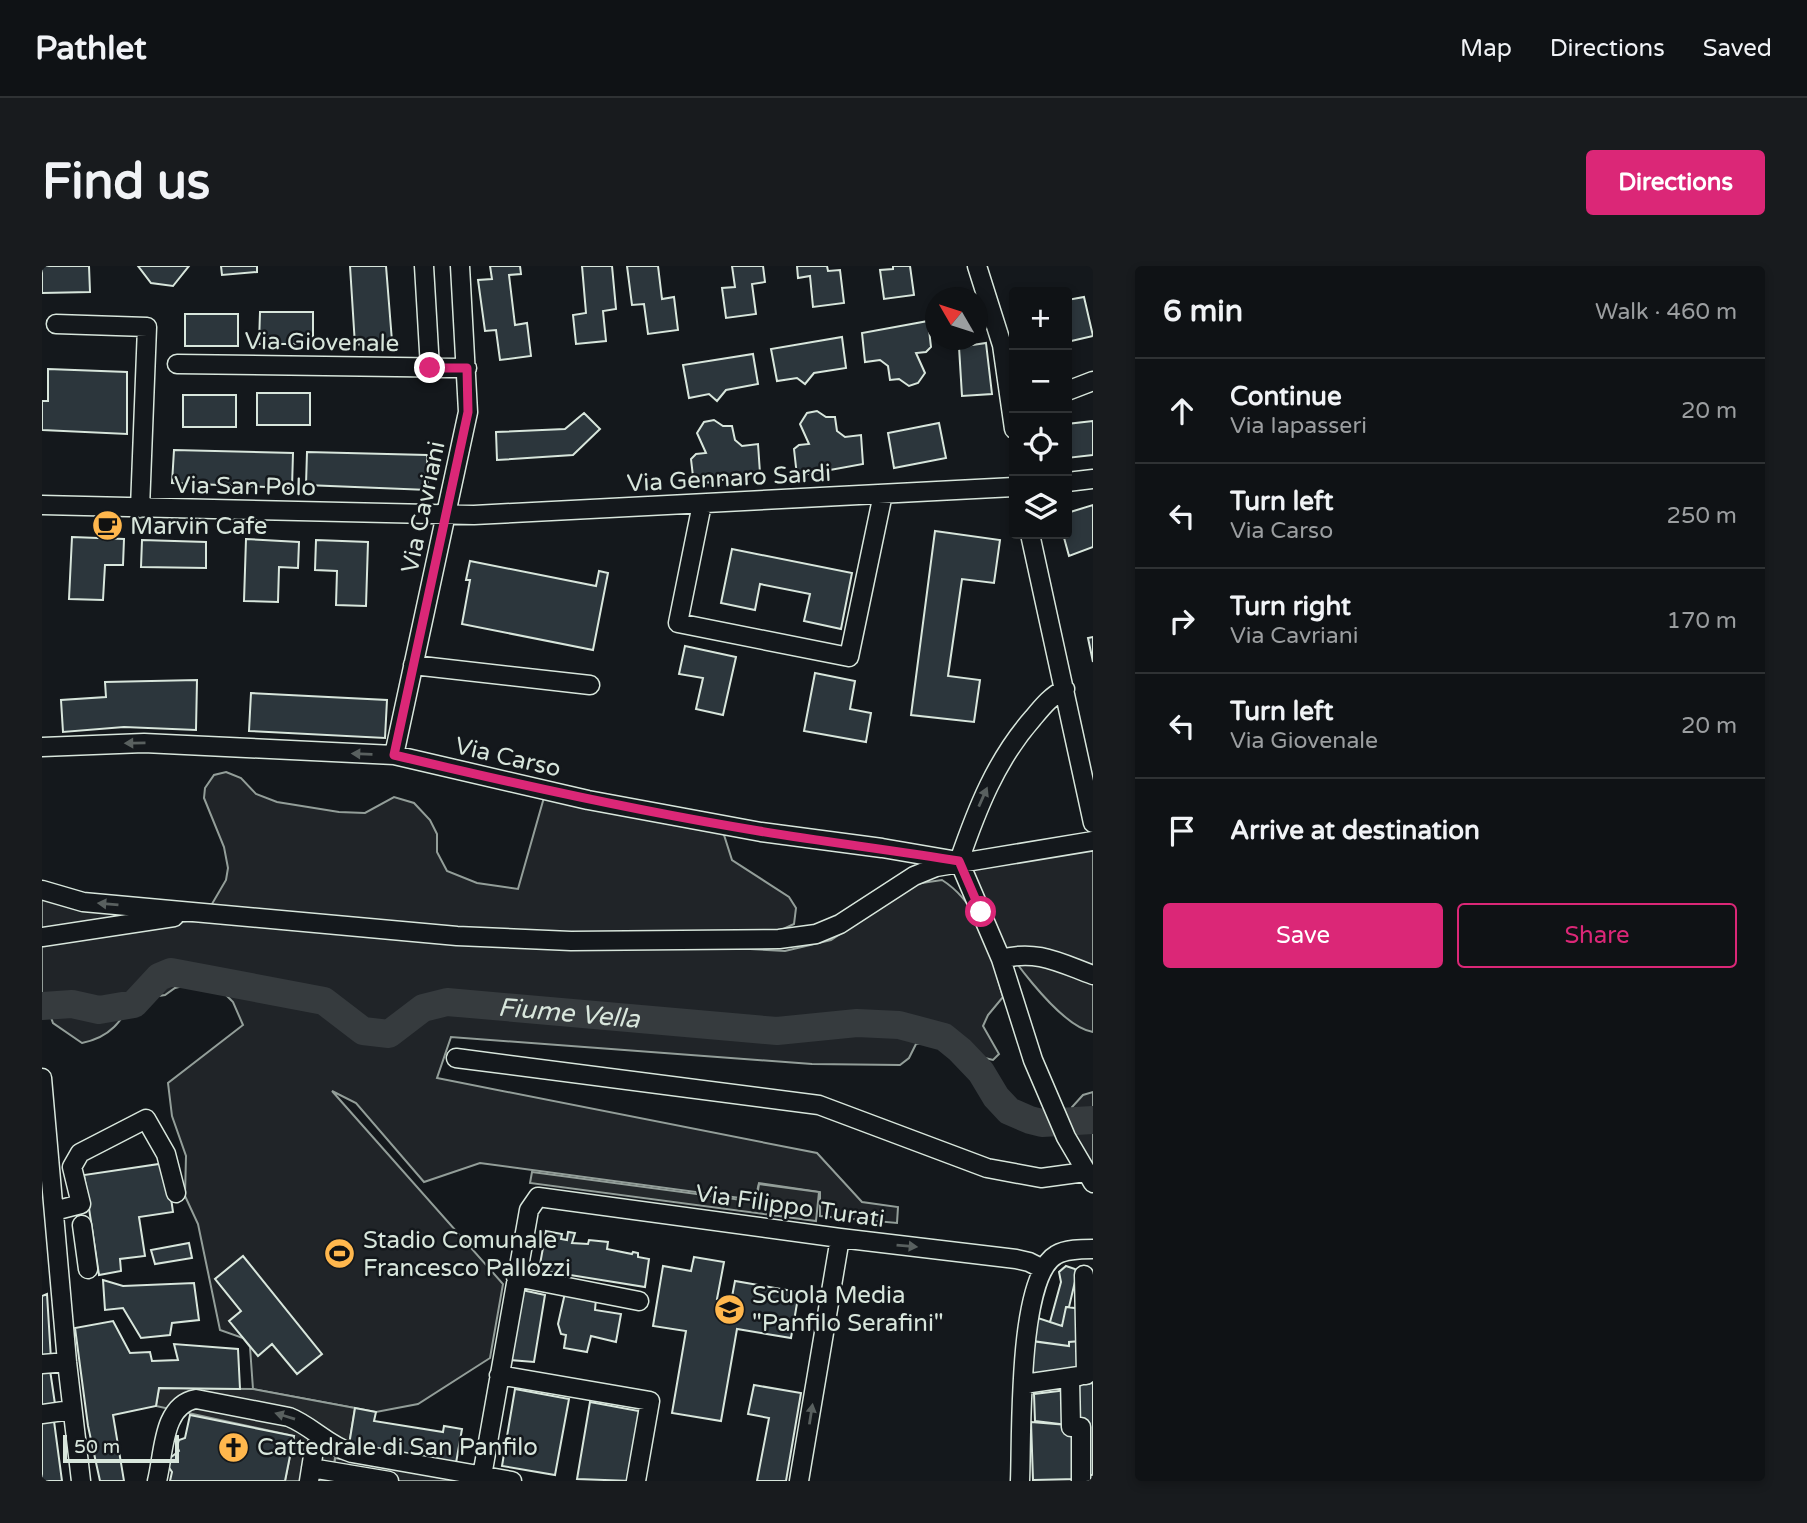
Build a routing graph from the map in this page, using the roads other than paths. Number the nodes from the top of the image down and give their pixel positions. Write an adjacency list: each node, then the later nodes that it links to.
1 (424, 266): 6 (street)
2 (460, 266): 7 (street, Via Cavriani)
3 (977, 266): 9 (street)
4 (56, 324): 17 (street)
5 (177, 364): 6 (street, Via Giovenale)
6 (430, 368): 7 (street, Via Giovenale)
7 (467, 368): 18 (street, Via Cavriani)
8 (1093, 381): 10 (street)
9 (1009, 385)
10 (1072, 389)
11 (1093, 479): 12 (street)
12 (1072, 481)
13 (1009, 487): 14 (street, Via Gennaro Sardi)
14 (883, 494): 15 (street, Via Gennaro Sardi); 15 (street)
15 (702, 504): 18 (street, Via Gennaro Sardi)
16 (42, 505): 17 (street, Via San Polo)
17 (140, 508): 18 (street, Via San Polo)
18 (446, 515): 20 (street, Via Cavriani)
19 (1031, 539): 22 (street)
20 (413, 665): 21 (street); 24 (street, Via Cavriani)
21 (590, 685)
22 (1065, 690): 25 (street); 27 (street, one-way to 22)
23 (42, 747): 24 (street, Via Carso, one-way to 23)
24 (394, 755): 27 (street, Via Carso)
25 (1093, 823)
26 (1093, 841): 27 (street)
27 (959, 861): 29 (street); 31 (street)
28 (42, 890): 29 (street, one-way to 28)
29 (201, 913): 30 (street)
30 (42, 937)
31 (1001, 959): 32 (street); 35 (street)
32 (1093, 975)
33 (456, 1058): 35 (street)
34 (42, 1078): 37 (street)
35 (1089, 1177)
36 (176, 1193): 37 (street)
37 (54, 1211): 39 (street)
38 (839, 1238): 42 (street, Via Filippo Turati, one-way to 42); 44 (street, Via Filippo Turati); 61 (street, one-way to 38)
39 (52, 1243): 41 (street); 46 (street)
40 (1093, 1249): 42 (street)
41 (88, 1269)
42 (1043, 1269): 50 (street)
43 (1084, 1275): 49 (street)
44 (516, 1277): 45 (street); 48 (street)
45 (639, 1301)
46 (67, 1362): 47 (street); 51 (street)
47 (42, 1364)
48 (499, 1375): 55 (street); 60 (street)
49 (1083, 1376): 50 (street); 63 (street)
50 (1024, 1384): 62 (street)
51 (71, 1410): 52 (street); 56 (street)
52 (42, 1414)
53 (321, 1437): 54 (street); 55 (street); 57 (street, one-way to 57)
54 (310, 1474): 58 (street)
55 (482, 1476): 59 (street)
56 (81, 1481)
57 (157, 1481)
58 (389, 1481)
59 (513, 1481)
60 (636, 1481)
61 (799, 1481)
62 (1020, 1481)
63 (1081, 1481): 64 (street)
64 (1093, 1481)

